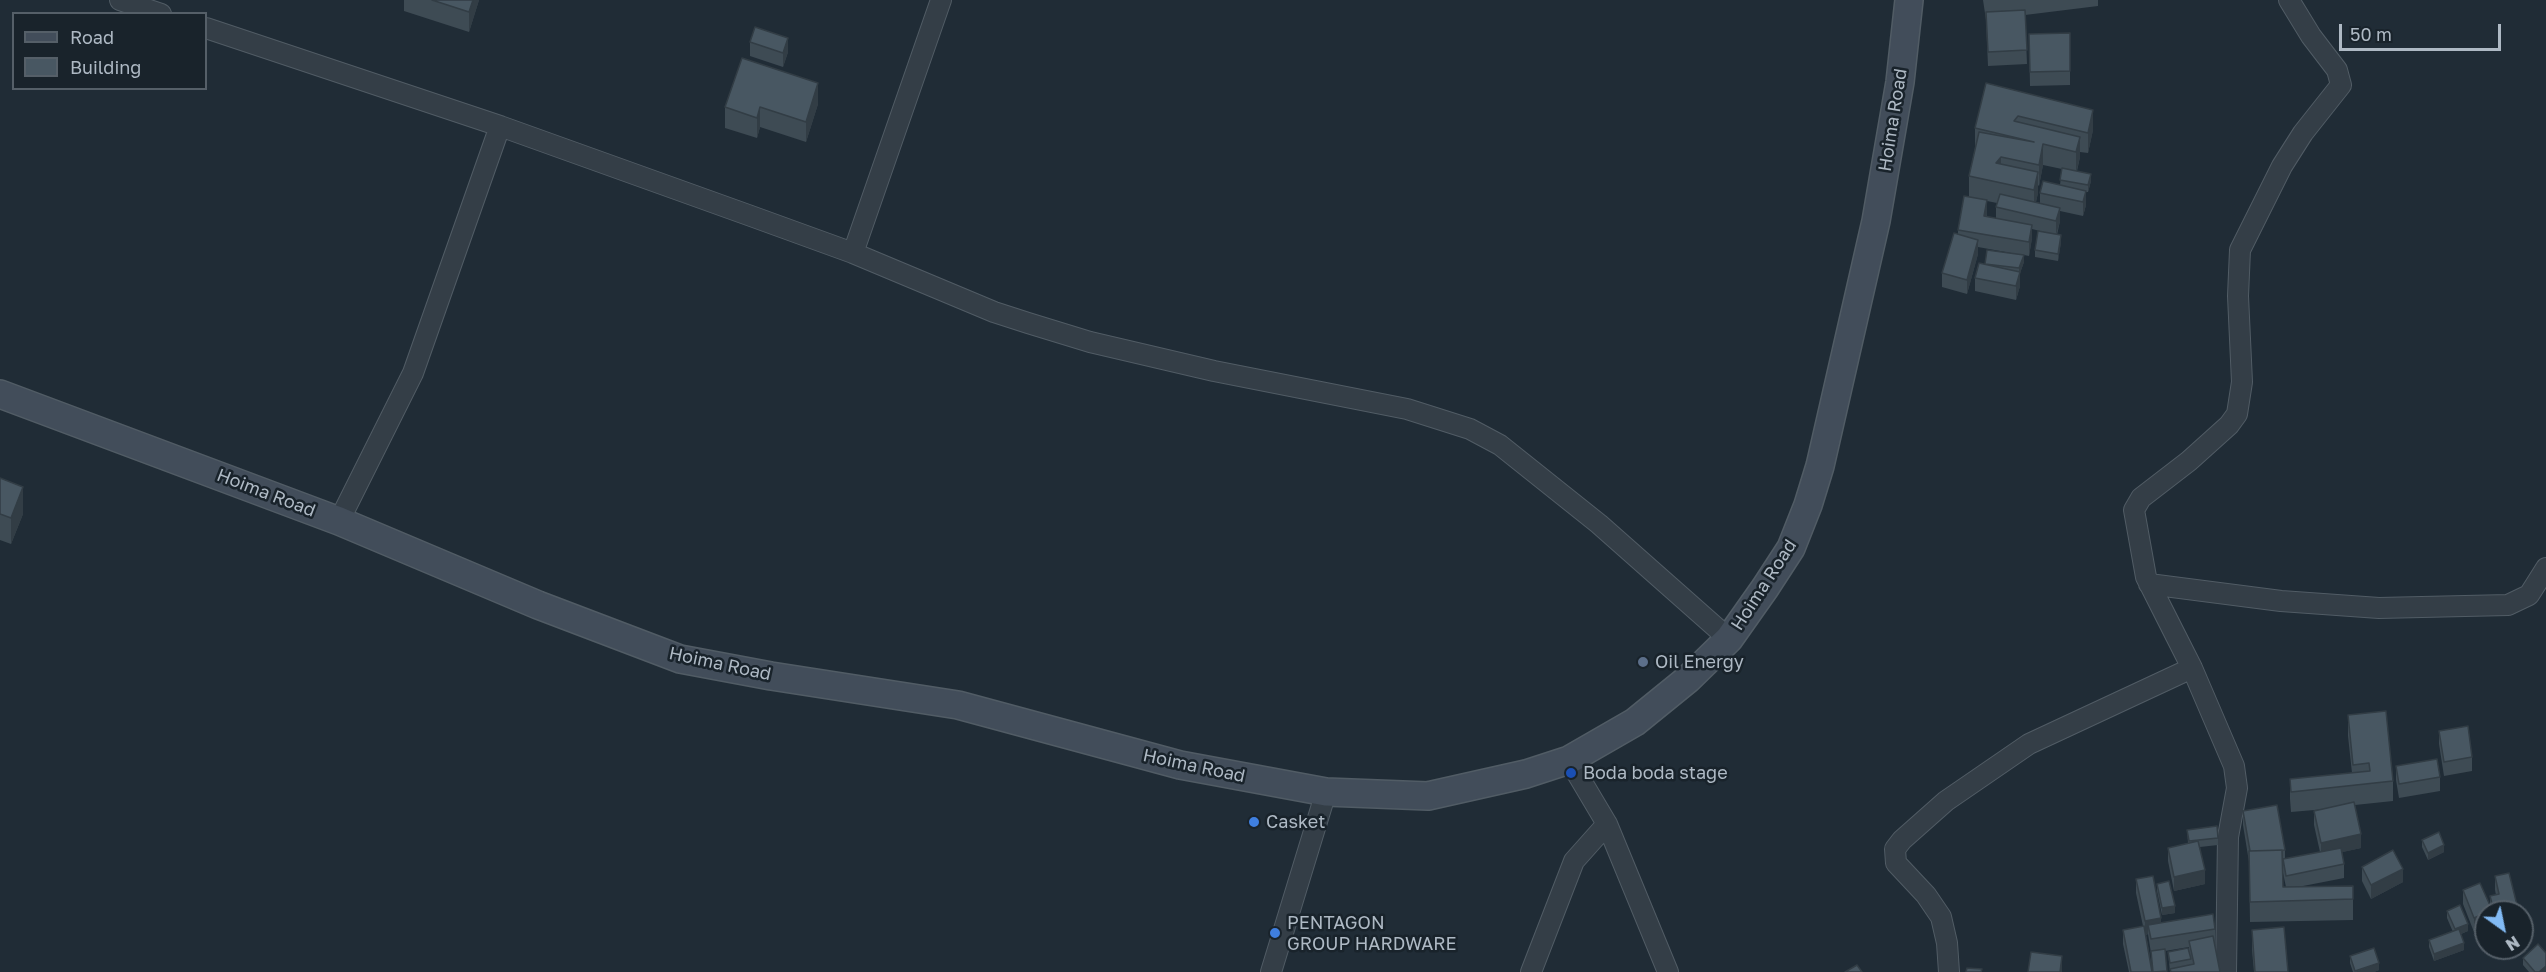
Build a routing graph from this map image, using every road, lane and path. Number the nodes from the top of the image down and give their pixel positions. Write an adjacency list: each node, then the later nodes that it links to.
1 (120, 0): 5 (street)
2 (941, 0): 8 (street)
3 (1909, 0): 13 (main road, Hoima Road)
4 (2289, 0): 12 (street)
5 (154, 12)
6 (207, 28): 7 (street)
7 (500, 126): 8 (street); 10 (street)
8 (853, 253): 13 (street)
9 (0, 394): 10 (main road, Hoima Road)
10 (339, 520): 16 (main road, Hoima Road)
11 (2546, 568): 12 (street)
12 (2150, 585): 14 (street)
13 (1729, 639): 15 (main road, Hoima Road)
14 (2192, 668): 21 (street); 22 (street)
15 (1569, 760): 16 (main road, Hoima Road); 17 (street)
16 (1326, 792): 18 (street)
17 (1607, 824): 19 (street); 20 (street)
18 (1270, 972)
19 (1531, 972)
20 (1668, 972)
21 (1948, 972)
22 (2226, 972)

